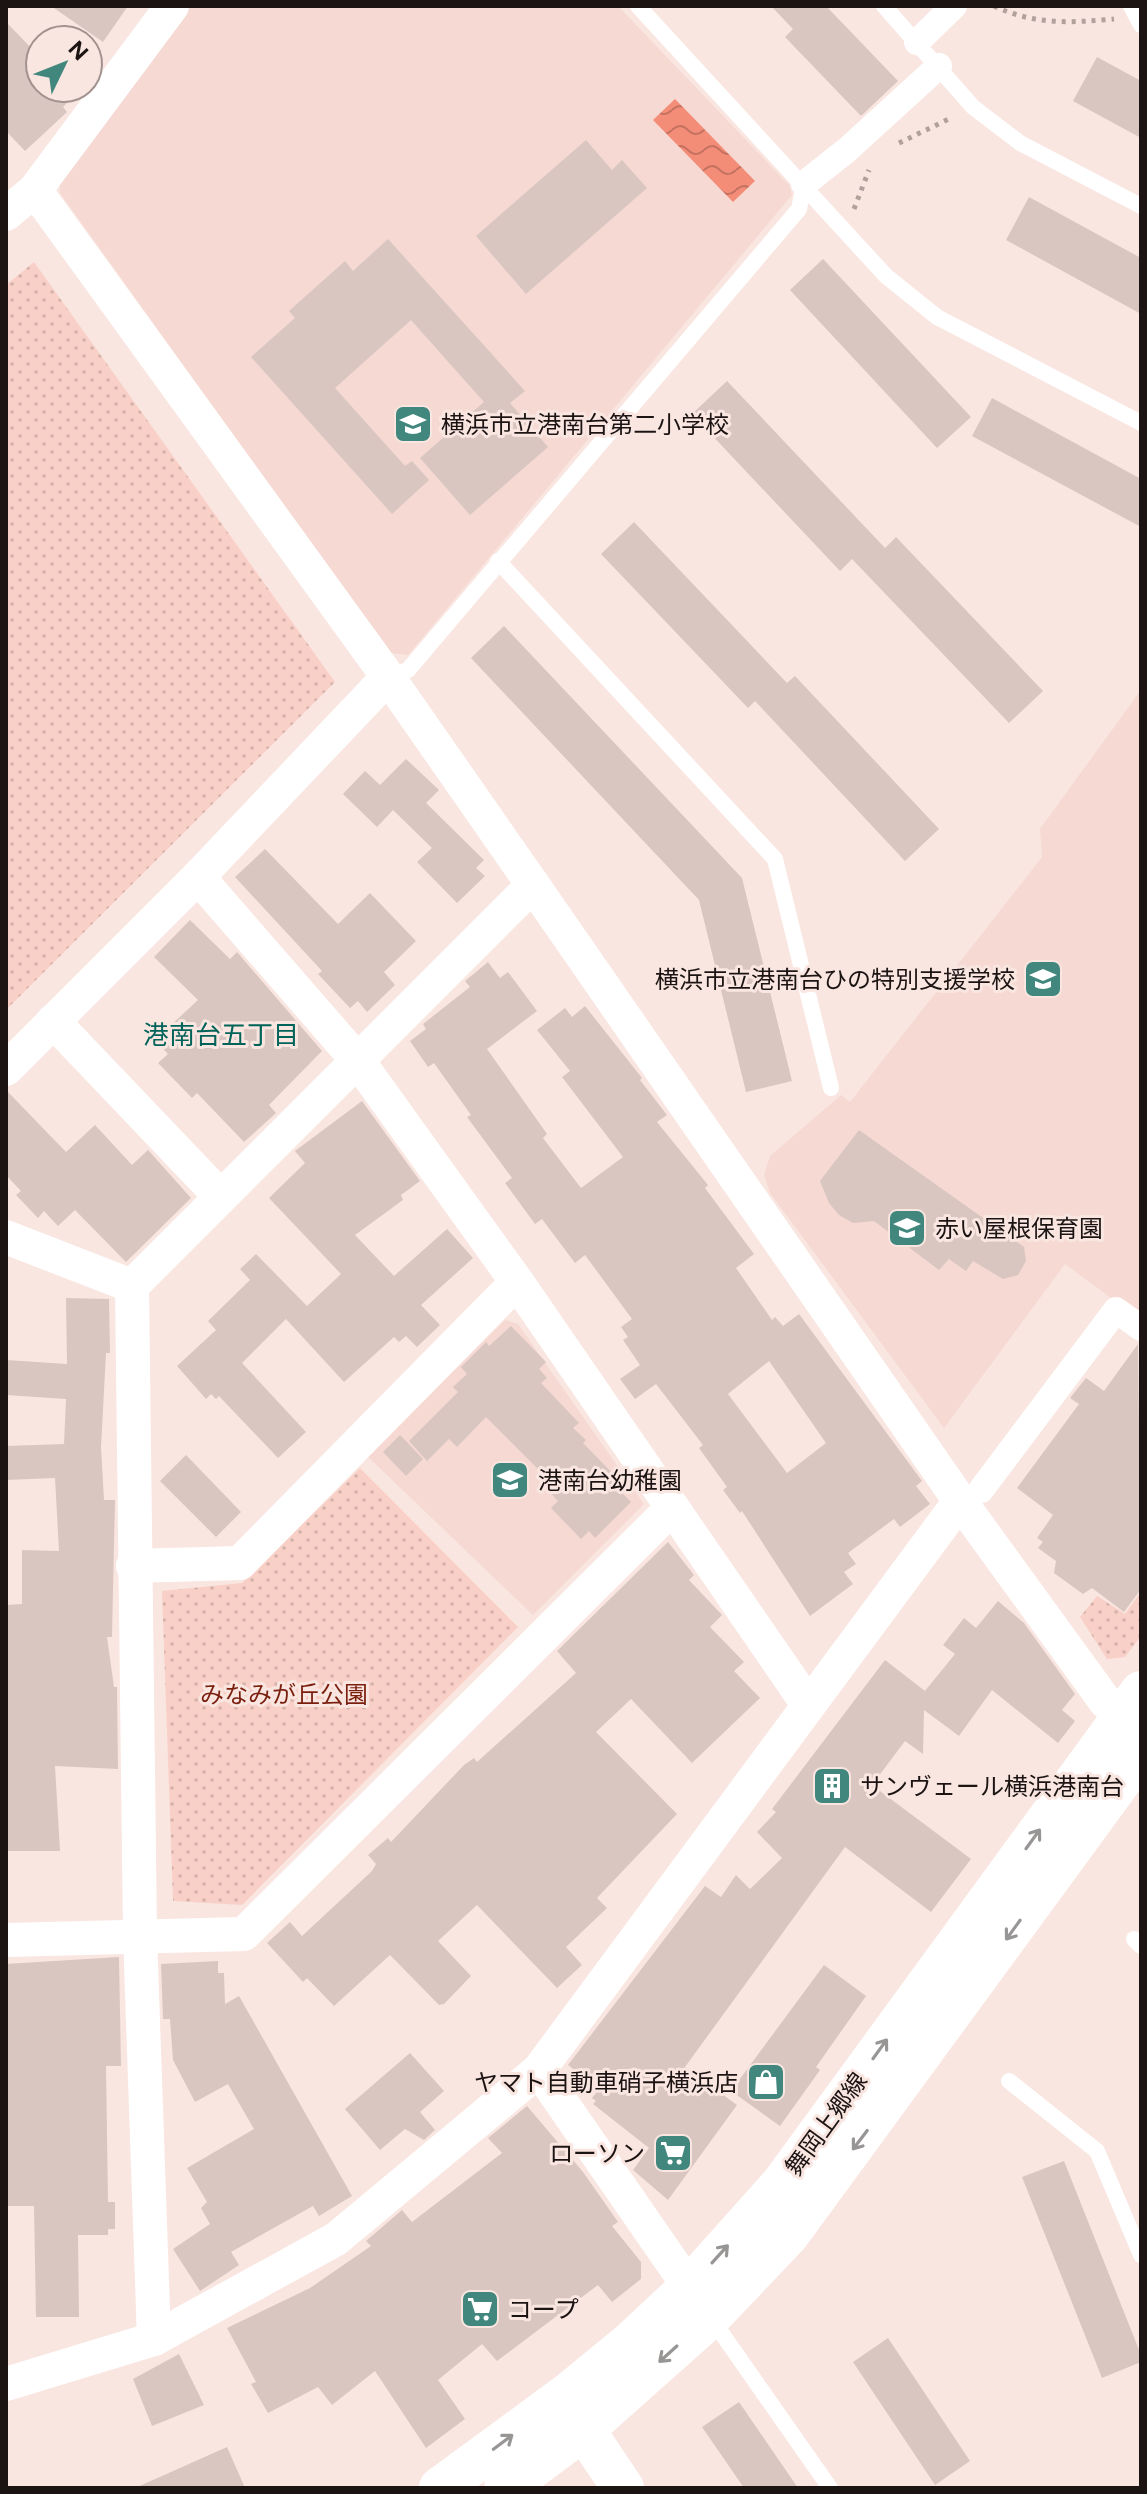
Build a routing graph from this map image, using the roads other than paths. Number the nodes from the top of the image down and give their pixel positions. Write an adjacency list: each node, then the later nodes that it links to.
1 (172, 6): 8 (street)
2 (638, 6): 7 (lane)
3 (884, 6): 5 (lane)
4 (954, 6): 5 (street)
5 (917, 42): 6 (lane)
6 (939, 66): 7 (street); 9 (lane)
7 (804, 184): 11 (lane); 12 (lane)
8 (35, 190): 10 (street); 13 (street)
9 (1141, 206)
10 (6, 214)
11 (1141, 423)
12 (498, 561): 13 (lane); 19 (lane)
13 (388, 677): 14 (street); 15 (street)
14 (198, 877): 16 (street); 17 (street)
15 (533, 885): 17 (street); 25 (street)
16 (53, 1021): 18 (street); 20 (street)
17 (358, 1061): 20 (street); 22 (street)
18 (6, 1069)
19 (831, 1088)
20 (220, 1196): 23 (street)
21 (6, 1237): 23 (street)
22 (517, 1282): 26 (street); 27 (street)
23 (132, 1286): 27 (street)
24 (1141, 1328): 25 (street)
25 (970, 1496): 28 (street); 29 (street)
26 (671, 1509): 28 (street); 30 (street)
27 (133, 1566): 30 (street)
28 (807, 1703): 32 (street)
29 (1136, 1725): 35 (street, 舞岡上郷線)
30 (140, 1935): 31 (street); 36 (street)
31 (6, 1940)
32 (539, 2070): 35 (street); 36 (street)
33 (1009, 2081): 34 (lane)
34 (1141, 2255)
35 (699, 2303): 38 (street, 舞岡上郷線); 42 (lane)
36 (154, 2339): 37 (street)
37 (6, 2384)
38 (573, 2414): 39 (street, 舞岡上郷線, one-way to 38); 40 (street, 舞岡上郷線); 41 (street)
39 (440, 2488)
40 (505, 2488)
41 (623, 2488)
42 (830, 2488)

